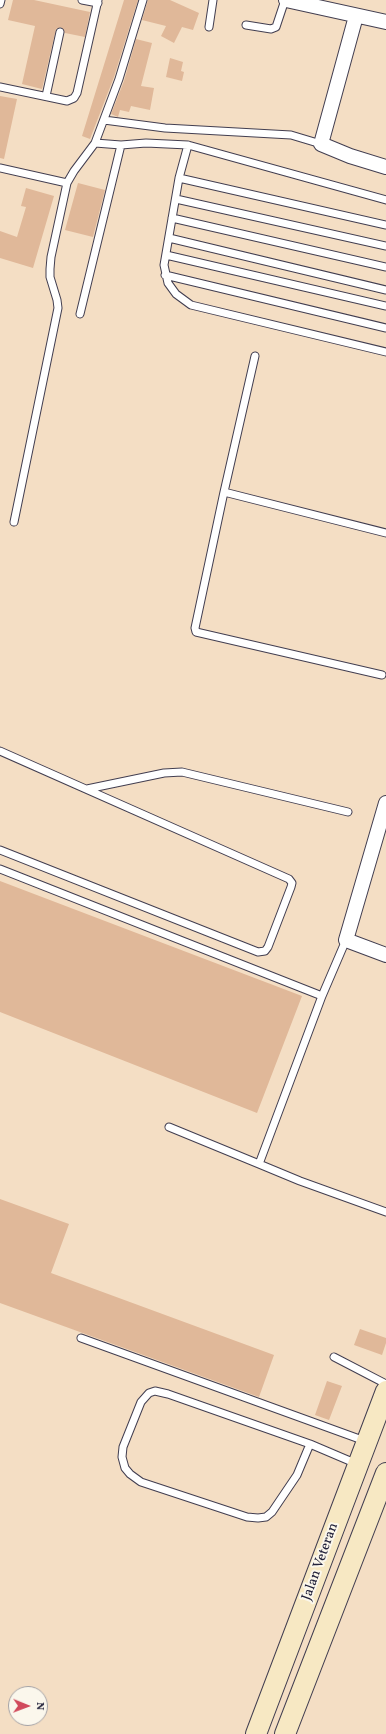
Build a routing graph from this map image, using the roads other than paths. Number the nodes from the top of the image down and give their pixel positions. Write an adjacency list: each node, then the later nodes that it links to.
1 (1, 0): 7 (lane)
2 (82, 0): 6 (lane)
3 (144, 0): 15 (lane)
4 (213, 0): 11 (lane)
5 (286, 0): 8 (street); 10 (lane)
6 (98, 2): 14 (lane)
7 (0, 4)
8 (356, 16): 9 (street); 17 (street)
9 (386, 22)
10 (246, 25)
11 (209, 27)
12 (60, 32): 14 (lane)
13 (0, 87): 14 (lane)
14 (46, 96)
15 (104, 120): 16 (lane); 17 (lane)
16 (95, 143): 18 (lane); 23 (lane)
17 (322, 144): 20 (street)
18 (121, 145): 19 (lane); 35 (lane)
19 (188, 145): 22 (lane); 25 (lane)
20 (386, 166)
21 (0, 168): 23 (lane)
22 (179, 178): 24 (lane); 27 (lane)
23 (66, 183): 40 (lane)
24 (176, 199): 26 (lane); 29 (lane)
25 (386, 200)
26 (172, 218): 28 (lane); 31 (lane)
27 (386, 225)
28 (169, 238): 30 (lane); 33 (lane)
29 (386, 246)
30 (166, 255): 32 (lane); 34 (lane)
31 (386, 267)
32 (165, 275): 36 (lane); 37 (lane)
33 (386, 290)
34 (386, 306)
35 (80, 314)
36 (386, 328)
37 (386, 352)
38 (255, 356): 39 (lane)
39 (224, 492): 41 (lane); 42 (lane)
40 (14, 522)
41 (386, 533)
42 (382, 675)
43 (0, 751): 44 (lane)
44 (87, 789): 46 (lane); 47 (lane)
45 (386, 803): 49 (street)
46 (348, 812)
47 (0, 850)
48 (0, 869): 51 (lane)
49 (346, 940): 50 (street); 51 (lane)
50 (386, 954)
51 (322, 996): 53 (lane)
52 (169, 1128): 53 (lane)
53 (258, 1164): 54 (lane)
54 (386, 1212)
55 (82, 1338): 59 (lane)
56 (334, 1357): 57 (lane)
57 (386, 1384)
58 (386, 1391): 59 (main road, Jalan Veteran)
59 (367, 1441): 61 (main road, Jalan Veteran)
60 (310, 1444): 60 (lane); 61 (lane)
61 (357, 1464): 63 (main road, Jalan Veteran)
62 (386, 1473): 64 (main road, Jalan Veteran)
63 (312, 1585): 64 (main road); 65 (main road, Jalan Veteran)
64 (340, 1594): 66 (main road, Jalan Veteran)
65 (256, 1734)
66 (284, 1734)

